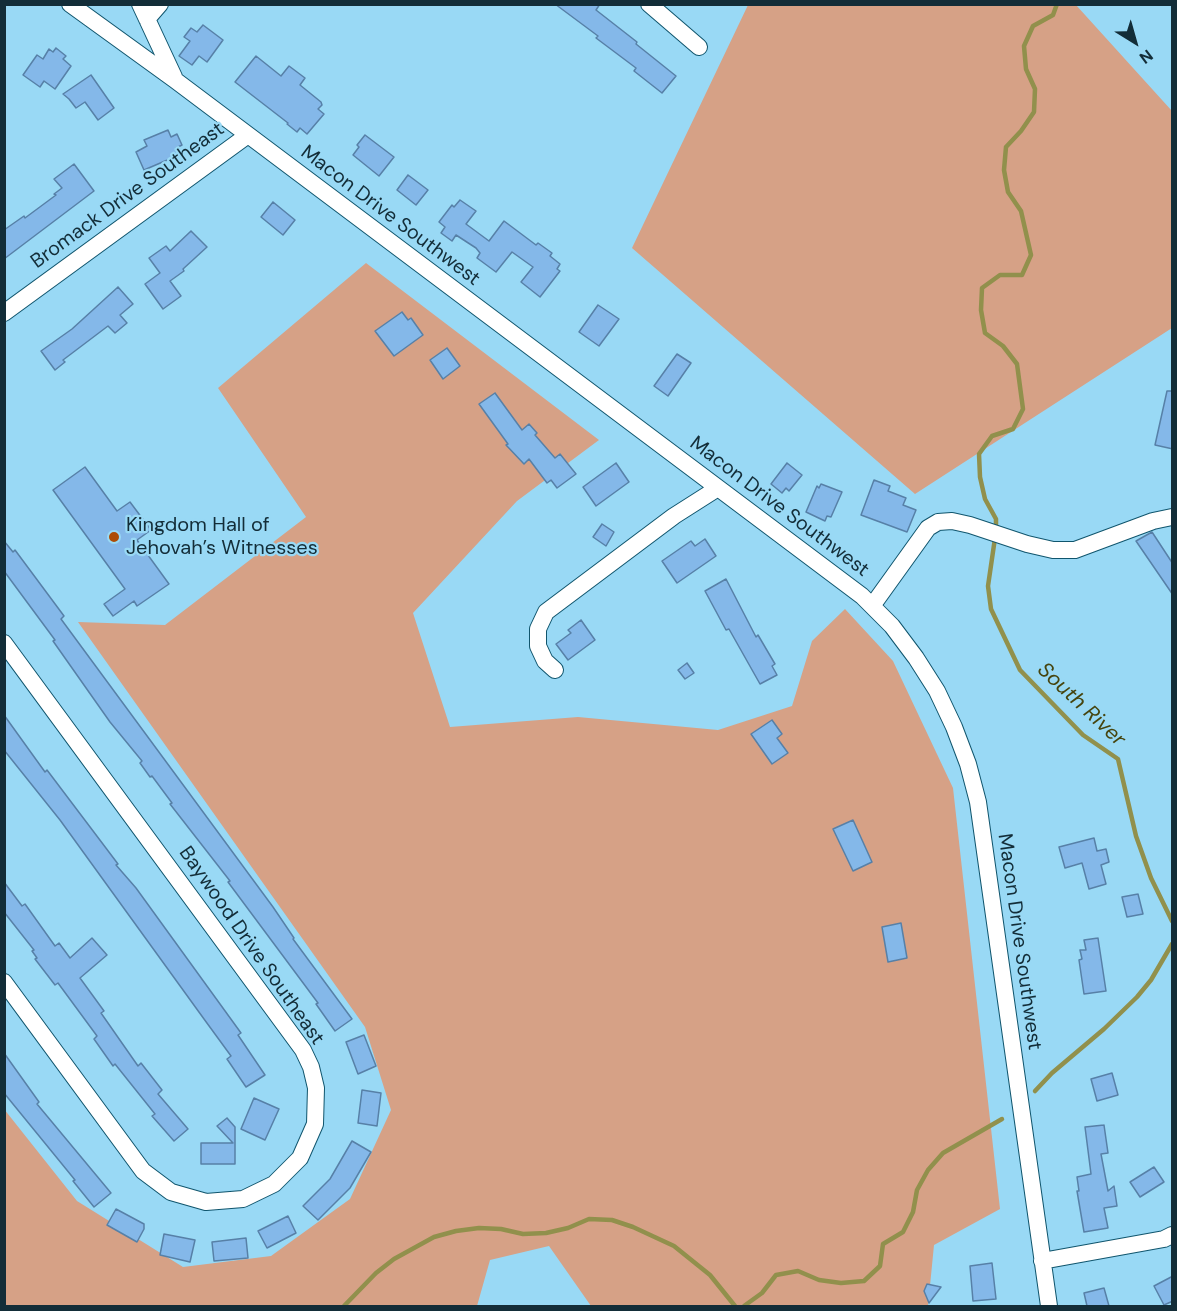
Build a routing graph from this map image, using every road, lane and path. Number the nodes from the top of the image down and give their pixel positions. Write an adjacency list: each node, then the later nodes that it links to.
1 (70, 4): 6 (street, Macon Drive Southwest)
2 (160, 4): 4 (street)
3 (649, 4): 5 (street)
4 (143, 12): 6 (street)
5 (699, 47)
6 (175, 80): 7 (street, Macon Drive Southwest)
7 (248, 135): 8 (street, Bromack Drive Southeast); 9 (street, Macon Drive Southwest)
8 (4, 313)
9 (718, 488): 11 (street, Macon Drive Southwest); 13 (street)
10 (1173, 517): 11 (street)
11 (872, 606): 16 (street, Macon Drive Southwest)
12 (4, 643): 14 (street, Baywood Drive Southeast)
13 (555, 670)
14 (4, 982)
15 (1173, 1235): 16 (street)
16 (1042, 1261): 17 (street, Macon Drive Southwest)
17 (1050, 1306)

